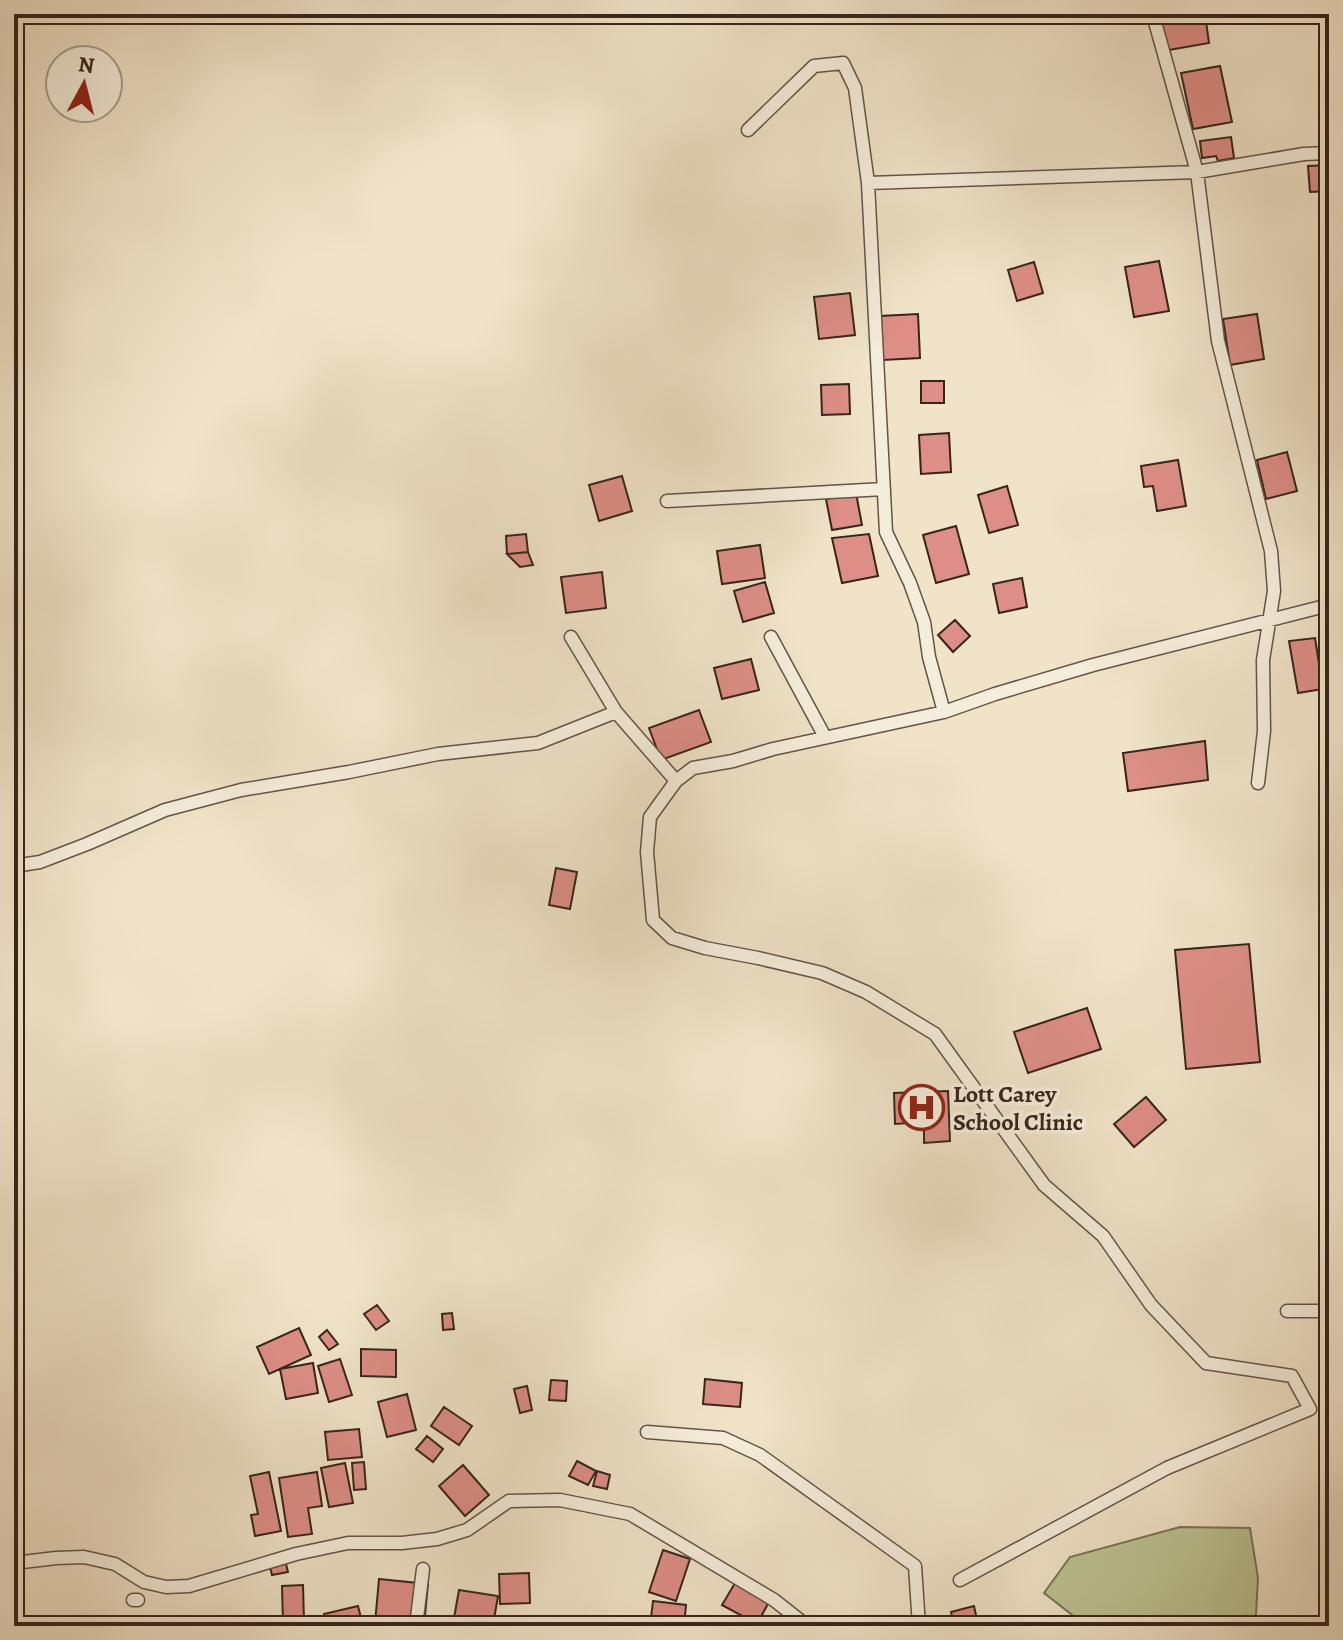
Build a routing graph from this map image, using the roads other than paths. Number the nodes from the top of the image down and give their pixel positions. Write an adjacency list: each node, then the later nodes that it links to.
1 (1113, 14): 4 (street)
2 (748, 130): 5 (street)
3 (1329, 153): 4 (street)
4 (1197, 172): 5 (street); 9 (street)
5 (868, 183): 6 (street)
6 (884, 489): 7 (street); 13 (street)
7 (667, 501)
8 (1329, 605): 9 (street)
9 (1269, 620): 13 (street); 16 (street)
10 (571, 637): 12 (street)
11 (771, 637): 14 (street)
12 (616, 712): 15 (street); 17 (street)
13 (944, 712): 14 (street)
14 (825, 737): 15 (street)
15 (676, 781): 23 (street)
16 (1258, 783)
17 (14, 866)
18 (1287, 1311): 19 (street)
19 (1329, 1311)
20 (647, 1432): 26 (street)
21 (14, 1563): 25 (street)
22 (423, 1569): 24 (street)
23 (960, 1580)
24 (416, 1626)
25 (807, 1626)
26 (919, 1626)

